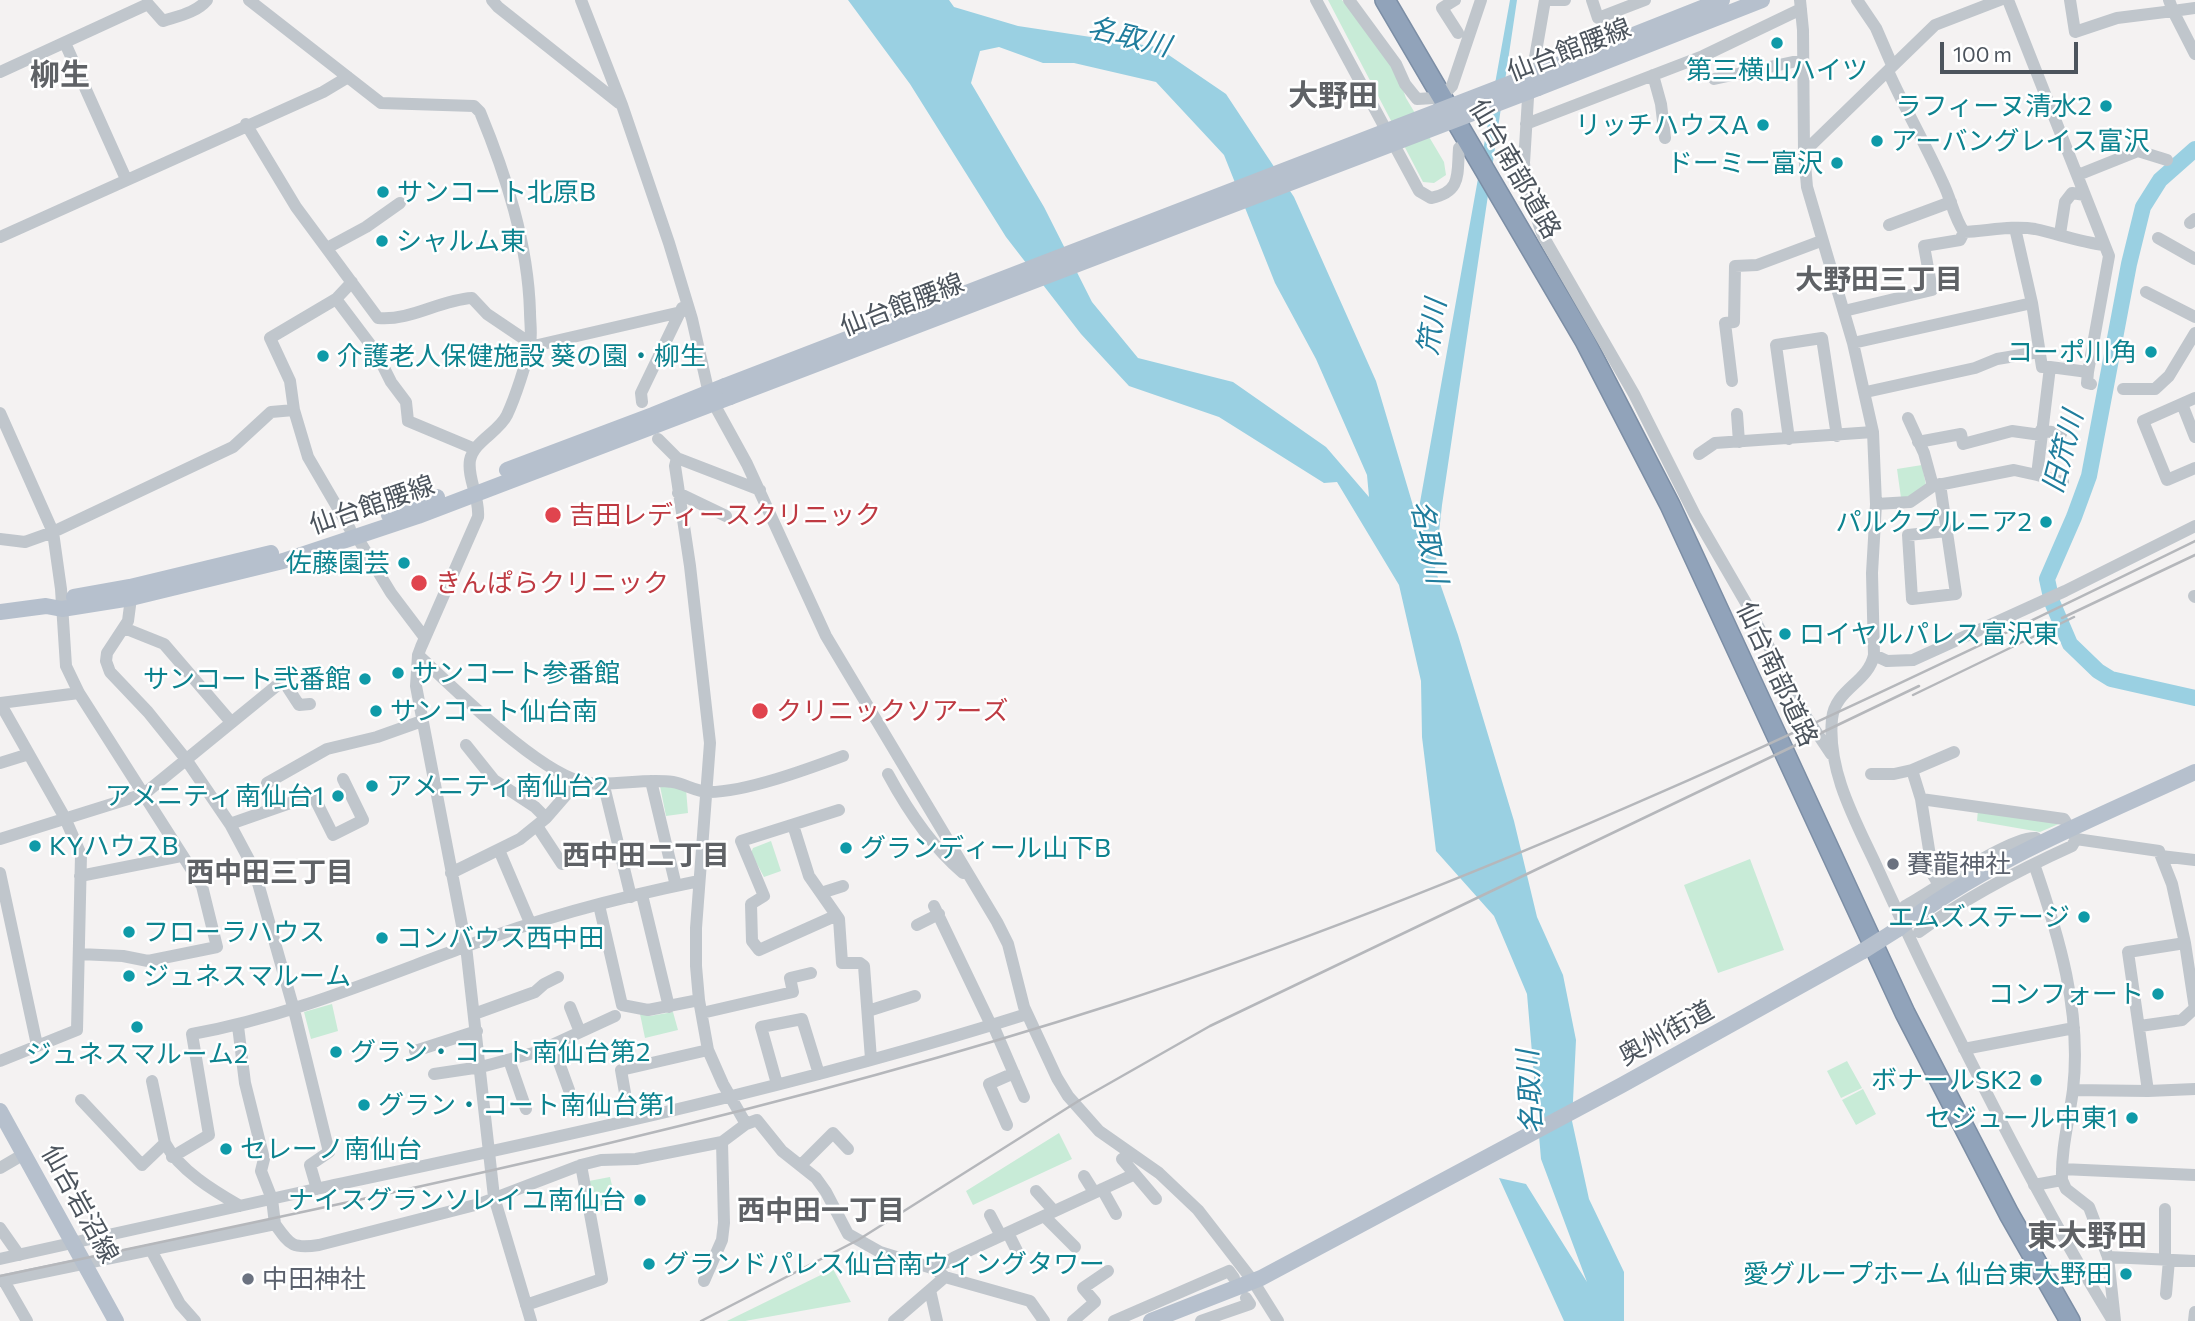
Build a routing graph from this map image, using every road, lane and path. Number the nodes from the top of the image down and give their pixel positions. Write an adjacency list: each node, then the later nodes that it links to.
1 (206, 0): 24 (street)
2 (249, 0): 30 (street)
3 (492, 0): 35 (street)
4 (581, 0): 35 (street)
5 (1316, 0): 39 (street)
6 (1349, 0): 34 (street)
7 (1383, 0): 39 (highway, 仙台南部道路)
8 (1455, 0): 23 (street)
9 (1481, 0): 33 (street)
10 (1546, 0): 11 (street); 37 (street)
11 (1564, 0)
12 (1592, 0): 13 (street)
13 (1645, 0)
14 (1723, 0): 32 (main road, 仙台館腰線)
15 (1762, 0): 32 (main road, 仙台館腰線)
16 (2000, 0): 27 (street)
17 (2008, 0): 42 (street)
18 (2070, 0): 21 (street)
19 (1859, 1): 27 (street)
20 (1801, 5): 26 (street); 29 (street)
21 (2171, 5): 22 (street); 25 (street)
22 (2193, 13)
23 (1458, 33)
24 (65, 43): 28 (street); 43 (street)
25 (2195, 54)
26 (1802, 61): 31 (street); 40 (street)
27 (1890, 68): 40 (street); 45 (street)
28 (0, 72)
29 (1653, 75): 37 (street); 38 (street)
30 (348, 78): 36 (street); 66 (street)
31 (1714, 79)
32 (1539, 80): 73 (main road, 仙台館腰線, bridge)
33 (1448, 90)
34 (1434, 98)
35 (622, 105): 59 (street)
36 (246, 124): 43 (street); 55 (street)
37 (1526, 124): 124 (street)
38 (1668, 131)
39 (1463, 143): 279 (highway, 仙台南部道路)
40 (1804, 152): 53 (street)
41 (2168, 160): 42 (street)
42 (2077, 175): 44 (street)
43 (126, 179): 51 (street)
44 (2085, 195): 50 (street); 54 (street)
45 (1951, 202): 47 (street); 49 (street)
46 (400, 203): 55 (street)
47 (1889, 225)
48 (2015, 228): 49 (street); 50 (street); 61 (street)
49 (1964, 232): 62 (street)
50 (2060, 234): 54 (street)
51 (0, 237)
52 (2158, 238): 56 (street)
53 (1821, 240): 62 (street); 70 (street)
54 (2104, 245): 69 (street)
55 (327, 248): 57 (street)
56 (2195, 259)
57 (352, 282): 60 (street); 66 (street)
58 (2146, 292): 64 (street)
59 (686, 298): 63 (street); 73 (street)
60 (336, 299): 77 (street); 90 (street)
61 (2032, 303): 67 (street); 68 (street)
62 (1843, 311): 67 (street)
63 (681, 312): 66 (street); 75 (street)
64 (2195, 317)
65 (2195, 333): 71 (street)
66 (530, 343): 90 (street)
67 (1853, 343): 72 (street)
68 (2039, 352): 69 (street); 72 (street)
69 (2050, 367): 82 (street)
70 (1732, 381)
71 (2123, 390)
72 (1866, 392): 81 (street)
73 (712, 398): 97 (main road, 仙台館腰線); 98 (street)
74 (2195, 398): 76 (street)
75 (642, 402)
76 (2182, 404): 85 (street); 93 (street)
77 (294, 411): 104 (street); 105 (street)
78 (0, 413): 104 (street)
79 (1737, 414): 88 (street)
80 (1908, 418): 89 (street)
81 (1873, 432): 84 (street); 100 (street)
82 (2041, 432): 83 (street); 89 (street); 94 (street)
83 (2061, 434)
84 (1837, 436): 87 (street); 87 (street)
85 (2195, 437)
86 (658, 439): 92 (street)
87 (1789, 439): 88 (street)
88 (1739, 442): 91 (street)
89 (1919, 442): 96 (street)
90 (475, 449): 97 (street)
91 (1699, 454)
92 (677, 458): 98 (street); 99 (street)
93 (2195, 468)
94 (2037, 474): 95 (street); 96 (street)
95 (2063, 482)
96 (1937, 485): 100 (street); 103 (street)
97 (475, 488): 105 (main road, 仙台館腰線); 111 (street)
98 (760, 491): 155 (street)
99 (678, 493): 101 (street); 135 (street)
100 (1876, 504): 113 (street)
101 (726, 516)
102 (2195, 526): 113 (street)
103 (1947, 531): 103 (street)
104 (53, 532): 106 (street); 108 (street)
105 (353, 533): 107 (main road, 仙台館腰線); 108 (main road, 仙台館腰線); 111 (street)
106 (0, 539)
107 (131, 598): 108 (main road, 仙台館腰線); 110 (street)
108 (62, 604): 109 (main road, 仙台館腰線); 114 (street)
109 (0, 612)
110 (124, 628): 118 (street); 123 (street)
111 (425, 638): 112 (street)
112 (418, 655): 117 (street); 131 (street)
113 (1874, 655): 124 (street)
114 (79, 693): 115 (street); 136 (street)
115 (0, 703): 121 (street)
116 (310, 704): 118 (street)
117 (422, 721): 134 (street); 153 (street)
118 (231, 722): 123 (street)
119 (466, 745): 140 (street)
120 (1954, 752): 126 (street)
121 (29, 754): 125 (street); 139 (street)
122 (843, 756): 135 (street)
123 (185, 758): 136 (street); 141 (street)
124 (1835, 760): 167 (street)
125 (0, 763)
126 (1912, 770): 129 (street); 137 (street)
127 (2195, 772): 143 (main road, 奥州街道)
128 (888, 774): 155 (street)
129 (1871, 774)
130 (343, 779): 141 (street)
131 (579, 780): 133 (street); 140 (street)
132 (651, 781): 133 (street); 135 (street); 158 (street)
133 (603, 782): 161 (street)
134 (267, 783)
135 (706, 793): 156 (street)
136 (144, 794): 139 (street); 148 (street)
137 (1921, 799): 143 (street); 157 (street)
138 (839, 810): 142 (street)
139 (65, 818): 144 (street); 154 (street)
140 (542, 822): 146 (street); 147 (street)
141 (229, 824): 179 (street)
142 (793, 825): 160 (street); 164 (street)
143 (2074, 835): 145 (main road, 奥州街道); 149 (street); 151 (street)
144 (0, 839)
145 (2040, 845): 157 (street); 167 (main road, 奥州街道)
146 (499, 850): 153 (street); 165 (street)
147 (580, 855)
148 (181, 856): 154 (street); 171 (street)
149 (2161, 856): 150 (street); 169 (street)
150 (2195, 860)
151 (2034, 864): 168 (street); 187 (street)
152 (0, 873): 190 (street)
153 (452, 873): 170 (street)
154 (80, 876): 171 (street)
155 (971, 880): 182 (street)
156 (699, 881): 158 (street); 175 (street)
157 (1939, 885): 163 (street)
158 (676, 886): 161 (street)
159 (843, 886): 160 (street)
160 (821, 893): 164 (street)
161 (636, 896): 162 (street); 177 (street)
162 (598, 905): 165 (street); 177 (street)
163 (1905, 906)
164 (835, 915): 180 (street)
165 (531, 925): 170 (street)
166 (917, 925): 184 (street)
167 (1900, 927): 192 (street); 258 (main road, 奥州街道, bridge)
168 (1919, 932)
169 (2185, 943): 178 (street); 186 (street)
170 (466, 946): 179 (street); 181 (street)
171 (79, 954): 190 (street)
172 (811, 973): 175 (street)
173 (558, 977): 181 (street)
174 (915, 996): 180 (street)
175 (701, 1006): 177 (street); 193 (street)
176 (570, 1007): 189 (street)
177 (669, 1007)
178 (2195, 1009): 186 (street)
179 (294, 1010): 185 (street); 231 (street)
180 (868, 1011): 195 (street)
181 (474, 1014): 188 (street)
182 (1027, 1014): 184 (street); 258 (street)
183 (615, 1016): 189 (street)
184 (992, 1025): 195 (street); 199 (street)
185 (238, 1026): 221 (street); 235 (street)
186 (2140, 1026): 207 (street)
187 (2074, 1028): 192 (street); 205 (street)
188 (477, 1031): 194 (street); 198 (street)
189 (580, 1032): 191 (street)
190 (37, 1045): 197 (street)
191 (553, 1046): 196 (street); 204 (street)
192 (1964, 1049): 230 (street)
193 (709, 1050): 208 (street); 209 (street)
194 (415, 1051)
195 (872, 1059): 201 (street)
196 (509, 1060): 198 (street); 212 (street)
197 (0, 1061)
198 (481, 1067): 200 (street); 219 (street)
199 (1014, 1073): 210 (street); 215 (street)
200 (434, 1074)
201 (820, 1074): 203 (street); 203 (street)
202 (152, 1081): 217 (street)
203 (777, 1084): 209 (street)
204 (569, 1090)
205 (2073, 1090): 207 (street); 227 (street)
206 (2195, 1090): 207 (street)
207 (2148, 1091)
208 (625, 1093)
209 (730, 1097): 214 (street); 219 (street)
210 (1024, 1097)
211 (81, 1100): 217 (street)
212 (526, 1109)
213 (0, 1111): 220 (main road, 仙台岩沼線)
214 (746, 1124): 216 (street); 224 (street)
215 (1007, 1125)
216 (722, 1142): 223 (street); 260 (street)
217 (165, 1143): 221 (street)
218 (848, 1149): 224 (street)
219 (490, 1153): 231 (street); 234 (street)
220 (24, 1154): 225 (street); 245 (main road, 仙台岩沼線)
221 (172, 1157): 237 (street)
222 (1122, 1159): 226 (street)
223 (581, 1165): 234 (street); 264 (street)
224 (802, 1166): 256 (street)
225 (0, 1168)
226 (1135, 1174): 232 (street); 236 (street)
227 (2062, 1175): 228 (street); 230 (street); 250 (street)
228 (2195, 1175)
229 (1084, 1176): 232 (street)
230 (2034, 1185): 280 (street)
231 (317, 1189): 235 (street)
232 (1098, 1190): 239 (street); 240 (street)
233 (1036, 1191): 239 (street)
234 (494, 1197): 242 (street); 264 (street)
235 (272, 1199): 237 (street); 242 (street)
236 (1156, 1199)
237 (240, 1206): 245 (street)
238 (2165, 1209): 252 (street)
239 (1049, 1213): 244 (street); 246 (street)
240 (1116, 1214)
241 (990, 1215): 244 (street)
242 (275, 1224): 247 (street)
243 (0, 1228): 249 (street)
244 (1004, 1234): 248 (street); 256 (street)
245 (73, 1242): 249 (street); 254 (main road, 仙台岩沼線)
246 (1075, 1247)
247 (151, 1250): 254 (street); 269 (street)
248 (1018, 1253)
249 (19, 1255): 251 (street)
250 (2108, 1257): 252 (street); 280 (street)
251 (0, 1259)
252 (2167, 1260): 253 (street); 262 (street)
253 (2195, 1261)
254 (84, 1264): 259 (street); 268 (main road, 仙台岩沼線)
255 (1108, 1271): 274 (street)
256 (940, 1273): 261 (street); 273 (street)
257 (1234, 1279): 275 (street)
258 (1257, 1279): 276 (main road, 奥州街道); 278 (street)
259 (2, 1281): 267 (street)
260 (704, 1281)
261 (930, 1290): 271 (street); 272 (street)
262 (2166, 1294)
263 (1246, 1298): 266 (street)
264 (526, 1305): 270 (street)
265 (2195, 1312): 281 (street)
266 (1225, 1318): 277 (street)
267 (27, 1321)
268 (116, 1321)
269 (195, 1321)
270 (531, 1321)
271 (894, 1321)
272 (937, 1321)
273 (1044, 1321)
274 (1073, 1321)
275 (1114, 1321)
276 (1151, 1321)
277 (1201, 1321)
278 (1278, 1321)
279 (2070, 1321)
280 (2114, 1321)
281 (2194, 1321)

